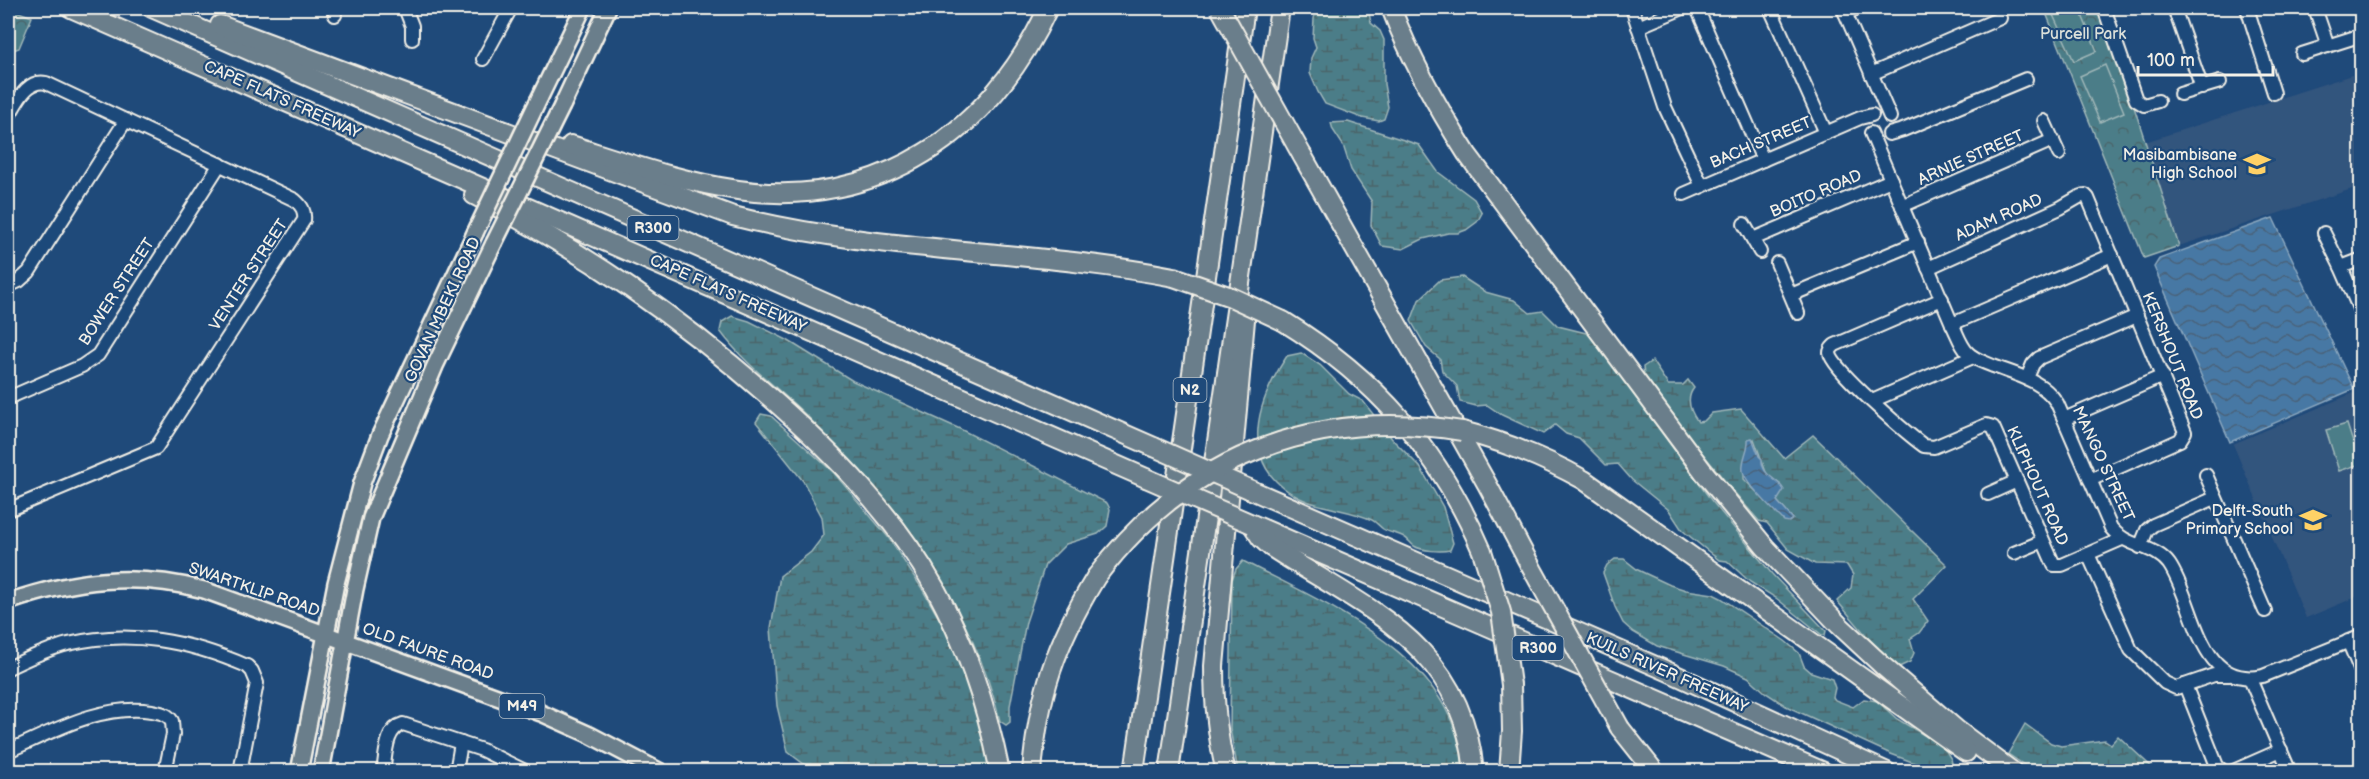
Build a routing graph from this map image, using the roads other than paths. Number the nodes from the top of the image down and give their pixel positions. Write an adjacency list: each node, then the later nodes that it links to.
1 (71, 8): 33 (highway, CAPE FLATS FREEWAY / R300)
2 (152, 8): 85 (highway, CAPE FLATS FREEWAY / R300, bridge)
3 (173, 8): 45 (highway)
4 (405, 8): 26 (street)
5 (511, 8): 29 (street)
6 (583, 8): 97 (main road, GOVAN MBEKI ROAD, bridge)
7 (608, 8): 99 (main road, GOVAN MBEKI ROAD, bridge)
8 (1048, 8): 45 (highway)
9 (1220, 8): 124 (highway, bridge)
10 (1245, 8): 119 (highway, N2)
11 (1280, 8): 60 (highway, N2)
12 (1391, 8): 128 (highway)
13 (1683, 8): 24 (street)
14 (1697, 8): 51 (street)
15 (1770, 8): 47 (street)
16 (1859, 8): 21 (street)
17 (2104, 8): 38 (street)
18 (2174, 8): 34 (street)
19 (2247, 8): 35 (street)
20 (2315, 8): 27 (street)
21 (1844, 10): 30 (street)
22 (1633, 11): 24 (street)
23 (2000, 18): 30 (street)
24 (1638, 27): 54 (street)
25 (2361, 35): 27 (street)
26 (411, 39)
27 (2328, 46): 28 (street)
28 (2302, 54)
29 (483, 59)
30 (1871, 74): 37 (street)
31 (2026, 79): 44 (street)
32 (2220, 82): 34 (street)
33 (250, 86): 89 (highway, CAPE FLATS FREEWAY / R300, bridge); 117 (highway)
34 (2202, 88): 36 (street)
35 (2274, 93)
36 (2180, 94)
37 (1880, 95): 39 (street); 44 (street)
38 (2158, 101)
39 (1874, 114): 43 (street, BACH STREET); 44 (street); 46 (street)
40 (8, 117): 41 (street, VENTER STREET)
41 (126, 120): 52 (street, VENTER STREET); 69 (street)
42 (2044, 121): 48 (street)
43 (1851, 122): 46 (street); 47 (street, BACH STREET)
44 (1889, 127): 46 (street); 49 (street)
45 (495, 129): 123 (highway, bridge)
46 (1870, 132): 49 (street)
47 (1826, 133): 51 (street, BACH STREET)
48 (2053, 140): 50 (street); 57 (street, ARNIE STREET)
49 (1880, 152): 53 (street)
50 (2059, 154)
51 (1763, 160): 54 (street, BACH STREET)
52 (220, 164): 79 (street, BOWER STREET); 88 (street, VENTER STREET)
53 (1892, 180): 57 (street); 61 (street, BOITO ROAD)
54 (1702, 186): 55 (street, BACH STREET)
55 (1684, 194)
56 (2082, 195): 64 (street, KERSHOUT ROAD); 67 (street, ADAM ROAD)
57 (1902, 206): 62 (street)
58 (1744, 224): 61 (street)
59 (2324, 233): 68 (street)
60 (1246, 237): 120 (highway, N2); 121 (highway)
61 (1753, 239): 63 (street)
62 (1918, 242): 67 (street); 70 (street)
63 (1760, 252)
64 (2112, 255): 74 (street, KERSHOUT ROAD); 75 (street)
65 (2361, 259): 68 (street)
66 (1777, 263): 70 (street)
67 (1928, 267): 71 (street)
68 (2341, 267): 73 (street)
69 (8, 286)
70 (1791, 295): 72 (street)
71 (1941, 299): 75 (street); 80 (street, KLIPHOUT ROAD)
72 (1798, 313)
73 (2361, 315)
74 (2138, 316): 77 (street, KERSHOUT ROAD); 78 (street)
75 (1952, 324): 76 (street)
76 (1973, 357): 78 (street, MANGO STREET); 80 (street)
77 (2163, 376): 81 (street); 83 (street, KERSHOUT ROAD)
78 (2027, 378): 81 (street, MANGO STREET)
79 (8, 398)
80 (1872, 401): 84 (street, KLIPHOUT ROAD)
81 (2064, 419): 83 (street, MANGO STREET)
82 (2206, 475): 87 (street)
83 (2090, 480): 90 (street, MANGO STREET)
84 (2016, 481): 86 (street); 91 (street, KLIPHOUT ROAD)
85 (1249, 489): 126 (highway, KUILS RIVER FREEWAY / R300)
86 (1988, 494)
87 (2215, 498): 92 (street); 96 (street)
88 (8, 510)
89 (1252, 524): 122 (highway); 125 (highway, KUILS RIVER FREEWAY / R300)
90 (2122, 539): 92 (street, MANGO STREET); 94 (street, KLIPHOUT ROAD)
91 (2043, 541): 93 (street); 94 (street, KLIPHOUT ROAD)
92 (2140, 547): 103 (street, MANGO STREET)
93 (2014, 553)
94 (2088, 554): 105 (street)
95 (8, 602): 97 (main road, SWARTKLIP ROAD / M49)
96 (2265, 611)
97 (326, 634): 99 (main road, SWARTKLIP ROAD / M49); 111 (main road, GOVAN MBEKI ROAD)
98 (2361, 636): 100 (street)
99 (346, 641): 112 (main road, GOVAN MBEKI ROAD); 116 (main road, OLD FAURE ROAD / M49)
100 (2348, 641): 102 (street); 104 (street)
101 (8, 668): 110 (street)
102 (2361, 674)
103 (2234, 675): 104 (street, MANGO STREET); 105 (street)
104 (2250, 679): 107 (street)
105 (2185, 685): 129 (street)
106 (461, 743): 113 (street); 114 (street); 115 (street)
107 (2281, 750): 130 (street); 131 (street)
108 (8, 751): 109 (street)
109 (165, 771)
110 (240, 771)
111 (299, 771)
112 (321, 771)
113 (383, 771)
114 (456, 771)
115 (527, 771)
116 (661, 771)
117 (1000, 771)
118 (1032, 771): 127 (highway, bridge)
119 (1134, 771)
120 (1169, 771)
121 (1226, 771)
122 (1473, 771)
123 (1509, 771)
124 (1655, 771)
125 (1824, 771)
126 (1887, 771)
127 (1995, 771)
128 (2013, 771)
129 (2224, 771)
130 (2231, 771)
131 (2290, 771)

